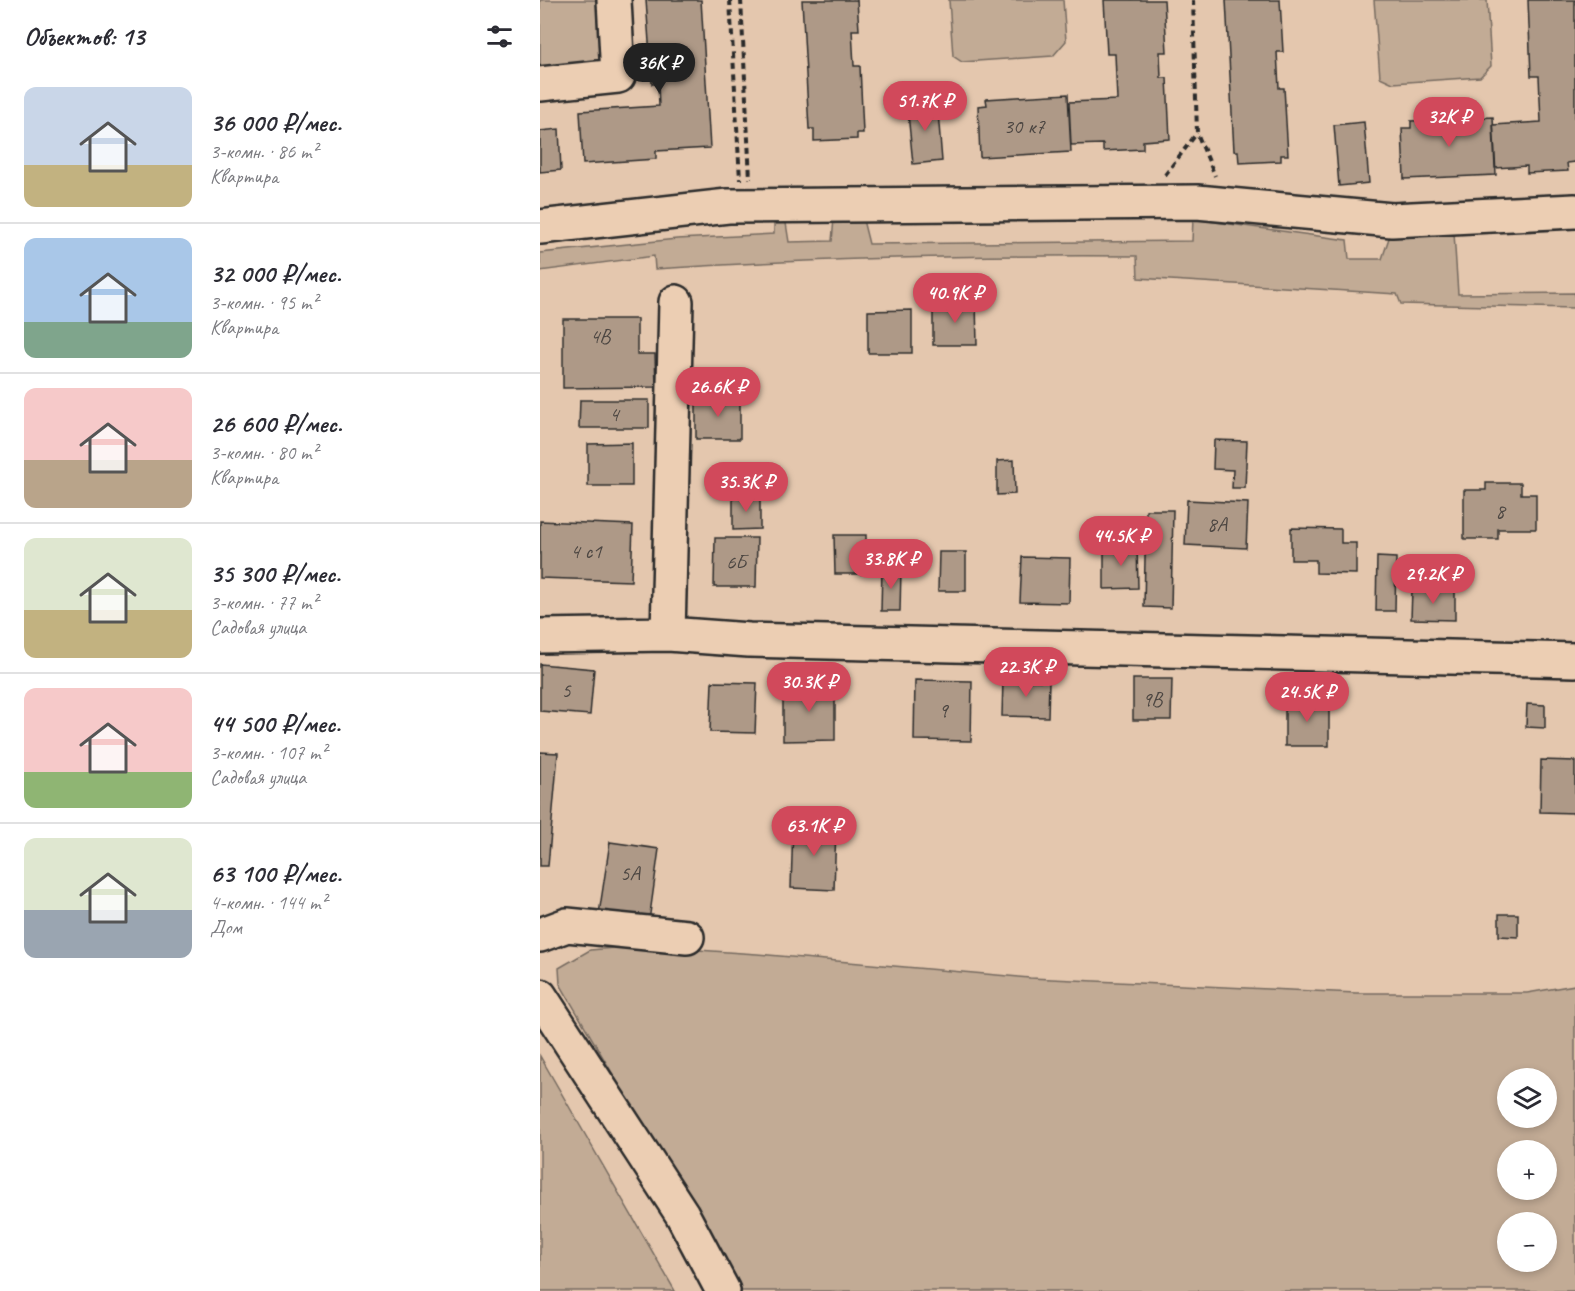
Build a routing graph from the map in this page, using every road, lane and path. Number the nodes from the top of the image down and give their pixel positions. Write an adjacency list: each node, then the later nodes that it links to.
1 (614, 0): 5 (street)
2 (730, 0): 9 (path)
3 (741, 0): 10 (path)
4 (1193, 0): 6 (path)
5 (540, 84)
6 (1197, 133): 7 (path); 8 (path)
7 (1215, 176)
8 (1162, 179)
9 (740, 180)
10 (750, 180)
11 (1575, 211): 12 (street)
12 (540, 227)
13 (676, 302): 14 (street)
14 (668, 634): 15 (street); 16 (street)
15 (540, 636)
16 (1575, 660)
17 (540, 934): 18 (street)
18 (687, 937)
19 (540, 996): 20 (street)
20 (723, 1291)

